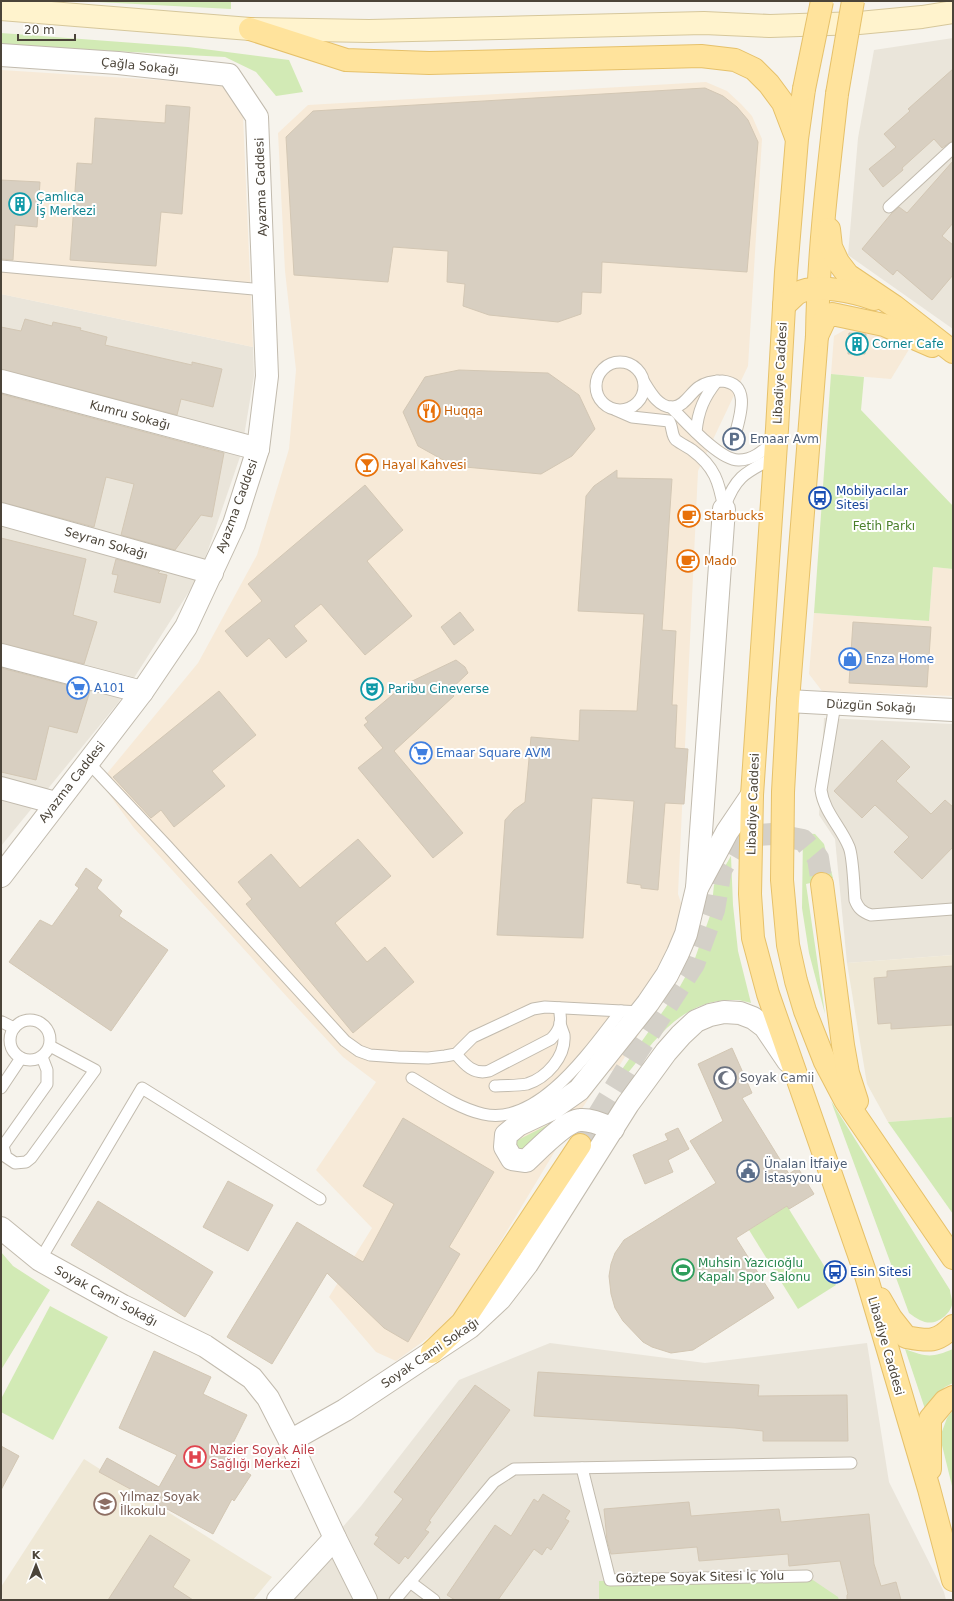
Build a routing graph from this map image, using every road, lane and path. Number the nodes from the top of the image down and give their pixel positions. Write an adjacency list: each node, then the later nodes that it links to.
1 (822, 1): 8 (main road, Libadiye Caddesi, bridge)
2 (853, 1): 10 (main road, Libadiye Caddesi, bridge)
3 (1, 9): 5 (main road)
4 (953, 12): 5 (main road)
5 (250, 29): 8 (main road)
6 (1, 55): 7 (street, Çağla Sokağı)
7 (257, 117): 13 (street, Ayazma Caddesi)
8 (797, 138): 14 (main road, Libadiye Caddesi)
9 (953, 148): 11 (lane)
10 (825, 200): 14 (main road, Libadiye Caddesi); 15 (main road)
11 (889, 207)
12 (1, 266): 13 (lane)
13 (265, 290): 25 (street, Ayazma Caddesi)
14 (810, 301): 15 (main road); 16 (main road); 24 (main road, Libadiye Caddesi); 31 (main road)
15 (894, 306): 16 (main road)
16 (953, 353)
17 (1, 381): 25 (street, Kumru Sokağı)
18 (717, 381): 20 (lane); 22 (lane); 23 (lane)
19 (644, 382): 20 (lane); 21 (lane); 21 (lane)
20 (672, 407): 22 (lane)
21 (616, 410): 26 (lane)
22 (696, 432): 24 (lane)
23 (734, 439)
24 (776, 448): 26 (lane); 36 (main road, Libadiye Caddesi)
25 (258, 449): 28 (street, Ayazma Caddesi)
26 (724, 509): 40 (street)
27 (1, 514): 28 (street, Seyran Sokağı)
28 (212, 573): 30 (street, Ayazma Caddesi)
29 (1, 655): 30 (street)
30 (142, 692): 34 (street, Ayazma Caddesi)
31 (788, 701): 32 (street, Düzgün Sokağı); 56 (main road)
32 (835, 704): 33 (street, Düzgün Sokağı); 41 (lane)
33 (953, 710)
34 (88, 762): 37 (street, Ayazma Caddesi); 48 (lane)
35 (1, 788): 37 (street)
36 (752, 795): 40 (street); 51 (main road, Libadiye Caddesi)
37 (56, 803): 38 (street, Ayazma Caddesi)
38 (1, 876)
39 (822, 884): 56 (main road)
40 (697, 888): 43 (street)
41 (953, 909)
42 (559, 1008): 43 (lane); 45 (lane); 48 (lane)
43 (631, 1012): 52 (lane); 55 (street)
44 (1, 1023): 46 (lane)
45 (560, 1023): 48 (lane); 53 (lane)
46 (14, 1028): 47 (lane); 50 (lane)
47 (50, 1046): 49 (lane); 49 (lane)
48 (456, 1054)
49 (42, 1057): 50 (lane)
50 (21, 1058): 54 (lane)
51 (795, 1071): 55 (street, Soyak Cami Sokağı); 63 (main road, Libadiye Caddesi)
52 (412, 1078)
53 (495, 1086)
54 (1, 1088)
55 (613, 1129): 66 (street, Soyak Cami Sokağı)
56 (865, 1129): 60 (main road)
57 (580, 1145): 66 (main road)
58 (320, 1199): 62 (lane)
59 (1, 1228): 62 (street, Soyak Cami Sokağı)
60 (935, 1232): 61 (main road); 64 (main road)
61 (953, 1258)
62 (40, 1260): 68 (street, Soyak Cami Sokağı)
63 (864, 1272): 65 (main road); 71 (main road, Libadiye Caddesi)
64 (953, 1272)
65 (953, 1326)
66 (432, 1352): 68 (street, Soyak Cami Sokağı)
67 (953, 1397): 71 (main road)
68 (290, 1442): 72 (street)
69 (851, 1463): 70 (lane)
70 (582, 1468): 73 (lane, Göztepe Soyak Sitesi İç Yolu); 75 (lane)
71 (929, 1489): 74 (main road, Libadiye Caddesi)
72 (335, 1538): 76 (street); 77 (street)
73 (807, 1576)
74 (953, 1580)
75 (410, 1582): 78 (lane); 79 (lane)
76 (278, 1600)
77 (366, 1600)
78 (395, 1600)
79 (434, 1600)

